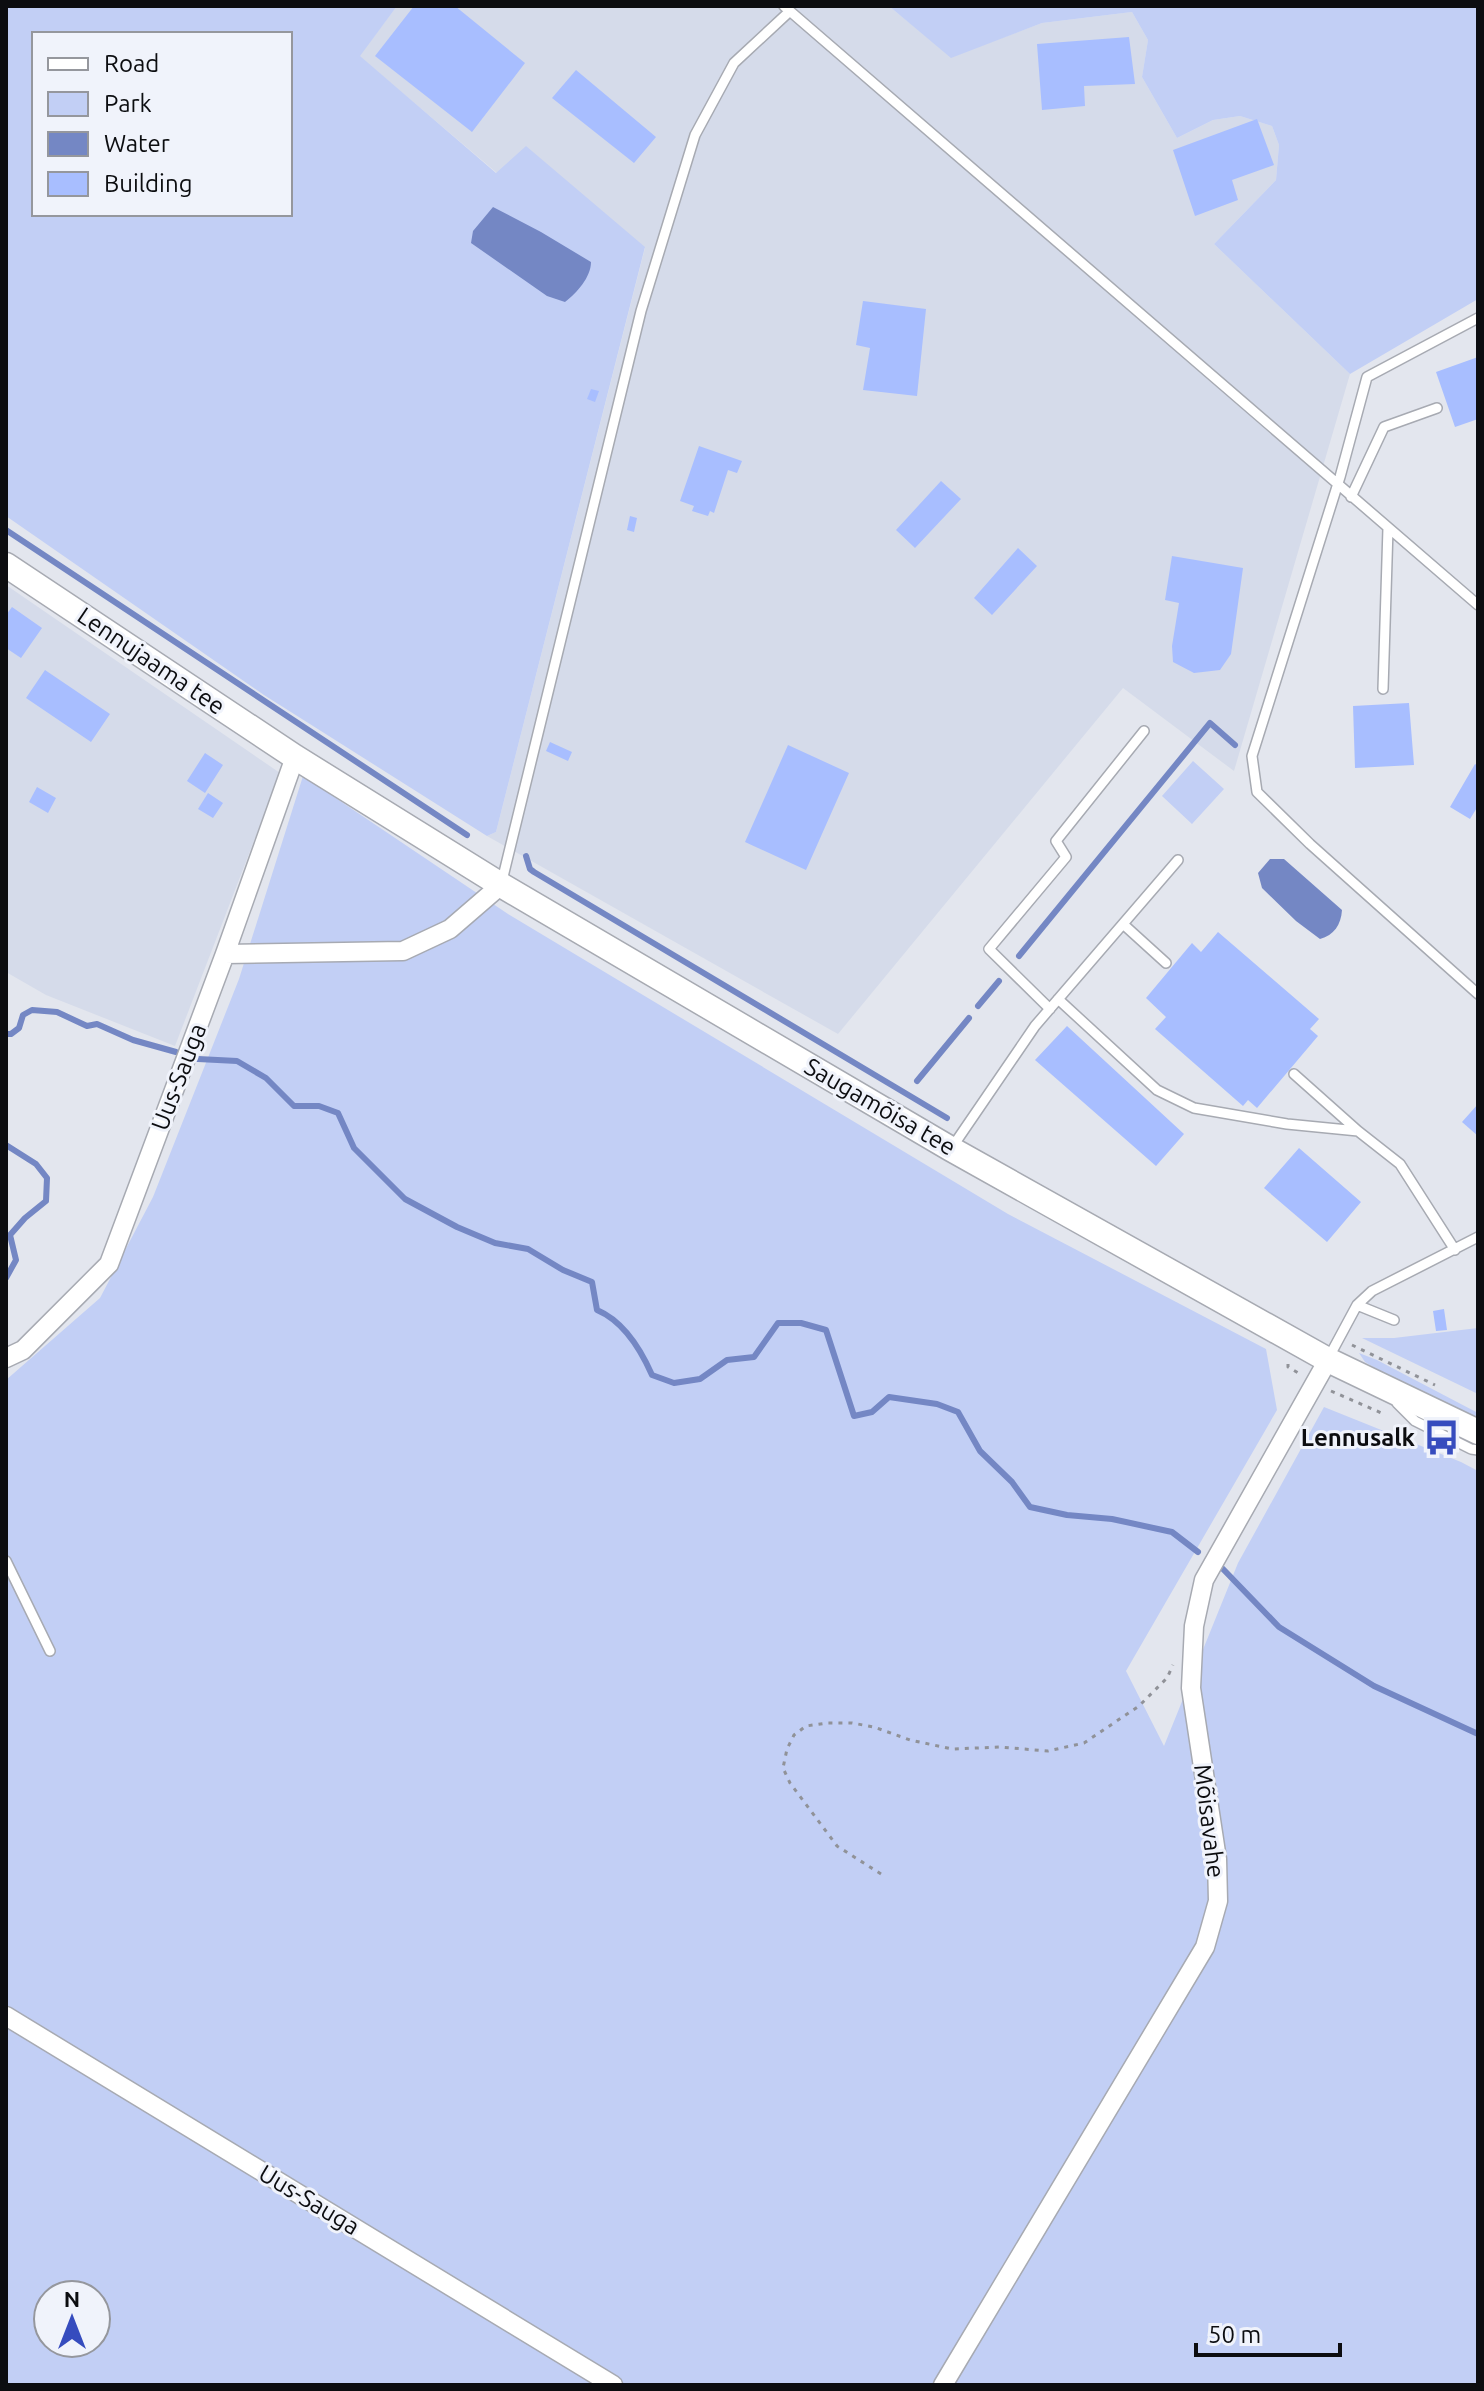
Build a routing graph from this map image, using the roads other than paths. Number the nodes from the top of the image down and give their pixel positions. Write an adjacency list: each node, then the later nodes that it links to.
1 (787, 9): 4 (lane); 13 (lane)
2 (1478, 318): 4 (lane)
3 (1437, 408): 5 (lane)
4 (1338, 485): 5 (lane); 17 (lane)
5 (1351, 497): 6 (lane)
6 (1388, 528): 8 (lane); 9 (lane)
7 (6, 565): 11 (street, Lennujaama tee)
8 (1478, 605)
9 (1383, 689)
10 (1144, 731): 19 (lane)
11 (295, 757): 13 (street, Saugamõisa tee); 15 (street, Uus-Sauga)
12 (1178, 860): 14 (lane)
13 (501, 885): 15 (street); 22 (street, Saugamõisa tee)
14 (1123, 924): 16 (lane); 18 (lane)
15 (225, 954): 31 (street, Uus-Sauga)
16 (1166, 963)
17 (1478, 994)
18 (1058, 999): 19 (lane); 21 (lane)
19 (1050, 1009): 22 (lane)
20 (1294, 1074): 21 (lane)
21 (1358, 1131): 25 (lane)
22 (951, 1149): 24 (street, Saugamõisa tee)
23 (1478, 1237): 25 (lane)
24 (1128, 1249): 26 (lane); 30 (street, Saugamõisa tee)
25 (1455, 1250): 28 (lane)
26 (1182, 1266)
27 (1236, 1295): 30 (lane)
28 (1357, 1305): 29 (lane); 32 (lane)
29 (1394, 1320)
30 (1293, 1341): 32 (street, Saugamõisa tee)
31 (6, 1358)
32 (1328, 1360): 33 (street, Saugamõisa tee); 40 (street, Mõisavahe)
33 (1377, 1384): 34 (street, Saugamõisa tee); 35 (lane)
34 (1478, 1432)
35 (1478, 1450)
36 (6, 1561): 37 (lane)
37 (50, 1651)
38 (6, 2016): 39 (street, Uus-Sauga)
39 (613, 2385)
40 (943, 2385)

